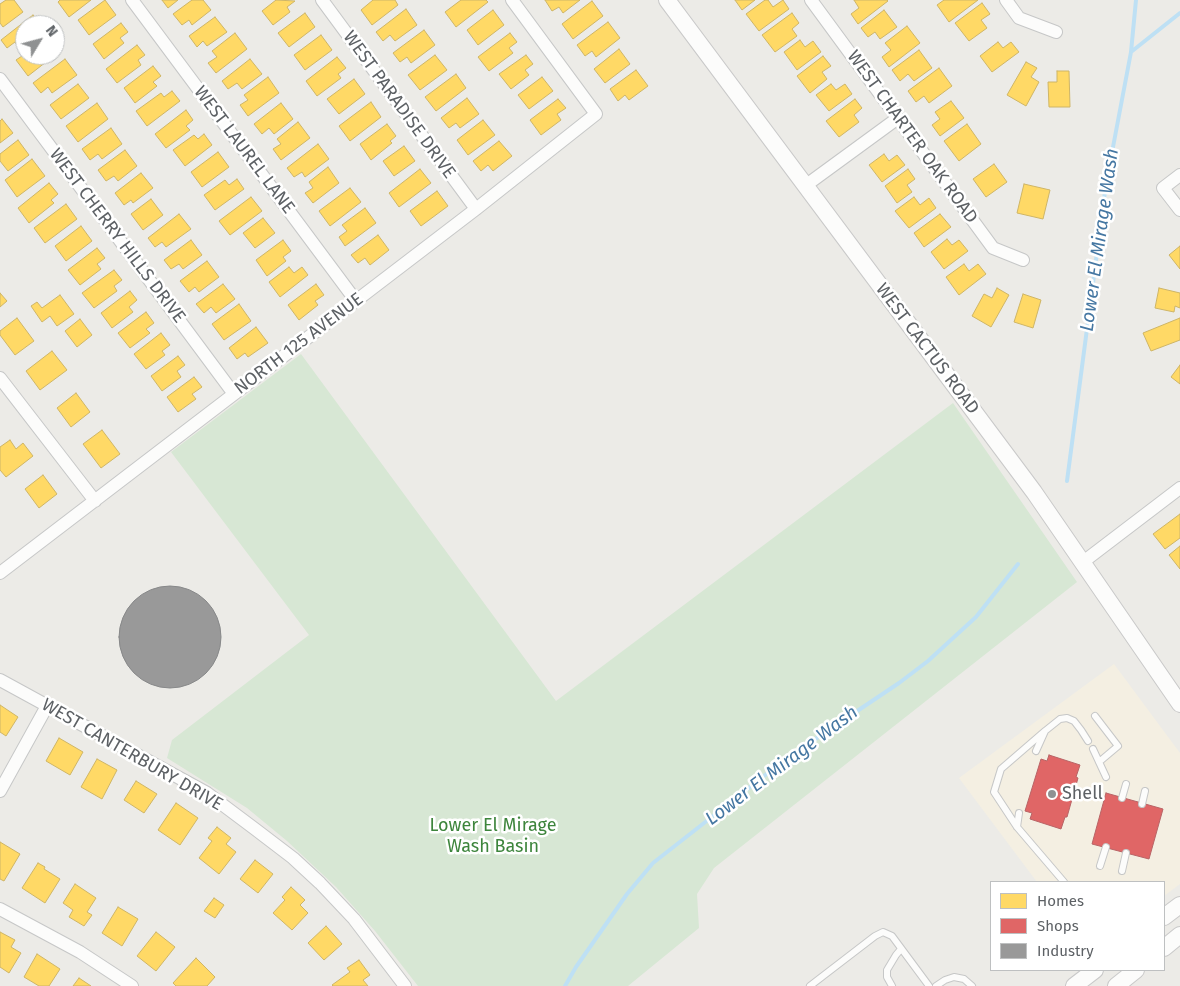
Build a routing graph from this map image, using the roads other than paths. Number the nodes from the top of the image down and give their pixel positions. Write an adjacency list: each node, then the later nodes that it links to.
1 (132, 0): 15 (street, WEST LAUREL LANE)
2 (322, 0): 12 (street, WEST PARADISE DRIVE)
3 (512, 0): 12 (street, NORTH 125 AVENUE)
4 (667, 0): 11 (main road, WEST CACTUS ROAD)
5 (811, 0): 9 (street, WEST CHARTER OAK ROAD)
6 (1006, 0): 7 (street)
7 (1056, 32)
8 (0, 79): 17 (street, WEST CHERRY HILLS DRIVE)
9 (898, 118): 11 (street); 14 (street, WEST CHARTER OAK ROAD)
10 (1180, 175): 13 (street)
11 (805, 186): 20 (main road, WEST CACTUS ROAD)
12 (476, 209): 15 (street, NORTH 125 AVENUE)
13 (1180, 210)
14 (1023, 260)
15 (356, 300): 17 (street, NORTH 125 AVENUE)
16 (0, 378): 19 (street)
17 (234, 394): 19 (street, NORTH 125 AVENUE)
18 (1180, 488): 20 (street)
19 (95, 501): 21 (street, NORTH 125 AVENUE)
20 (1083, 562): 23 (main road, WEST CACTUS ROAD)
21 (0, 573)
22 (0, 680): 24 (street, WEST CANTERBURY DRIVE)
23 (1180, 704)
24 (47, 706): 33 (street); 53 (street, WEST CANTERBURY DRIVE)
25 (1095, 716): 30 (lane)
26 (1046, 731): 27 (lane); 29 (lane); 38 (lane)
27 (1088, 741)
28 (1093, 749): 30 (lane)
29 (1036, 751)
30 (1099, 762): 31 (lane)
31 (1106, 777)
32 (1126, 784): 35 (lane)
33 (0, 791)
34 (1145, 791): 36 (lane)
35 (1122, 798)
36 (1142, 804)
37 (1019, 814): 38 (lane)
38 (1016, 827): 43 (lane)
39 (1106, 847): 41 (lane)
40 (1126, 853): 42 (lane)
41 (1100, 866)
42 (1122, 871)
43 (1063, 881)
44 (1180, 905): 46 (main road)
45 (0, 909): 52 (street)
46 (1165, 916)
47 (1180, 935): 48 (main road)
48 (1165, 947)
49 (901, 949): 54 (lane); 55 (lane); 56 (lane)
50 (1094, 971): 59 (main road)
51 (1135, 971): 60 (main road)
52 (132, 986)
53 (406, 986)
54 (810, 986)
55 (892, 986)
56 (929, 986)
57 (936, 986): 58 (lane)
58 (972, 986)
59 (1074, 986)
60 (1116, 986)

